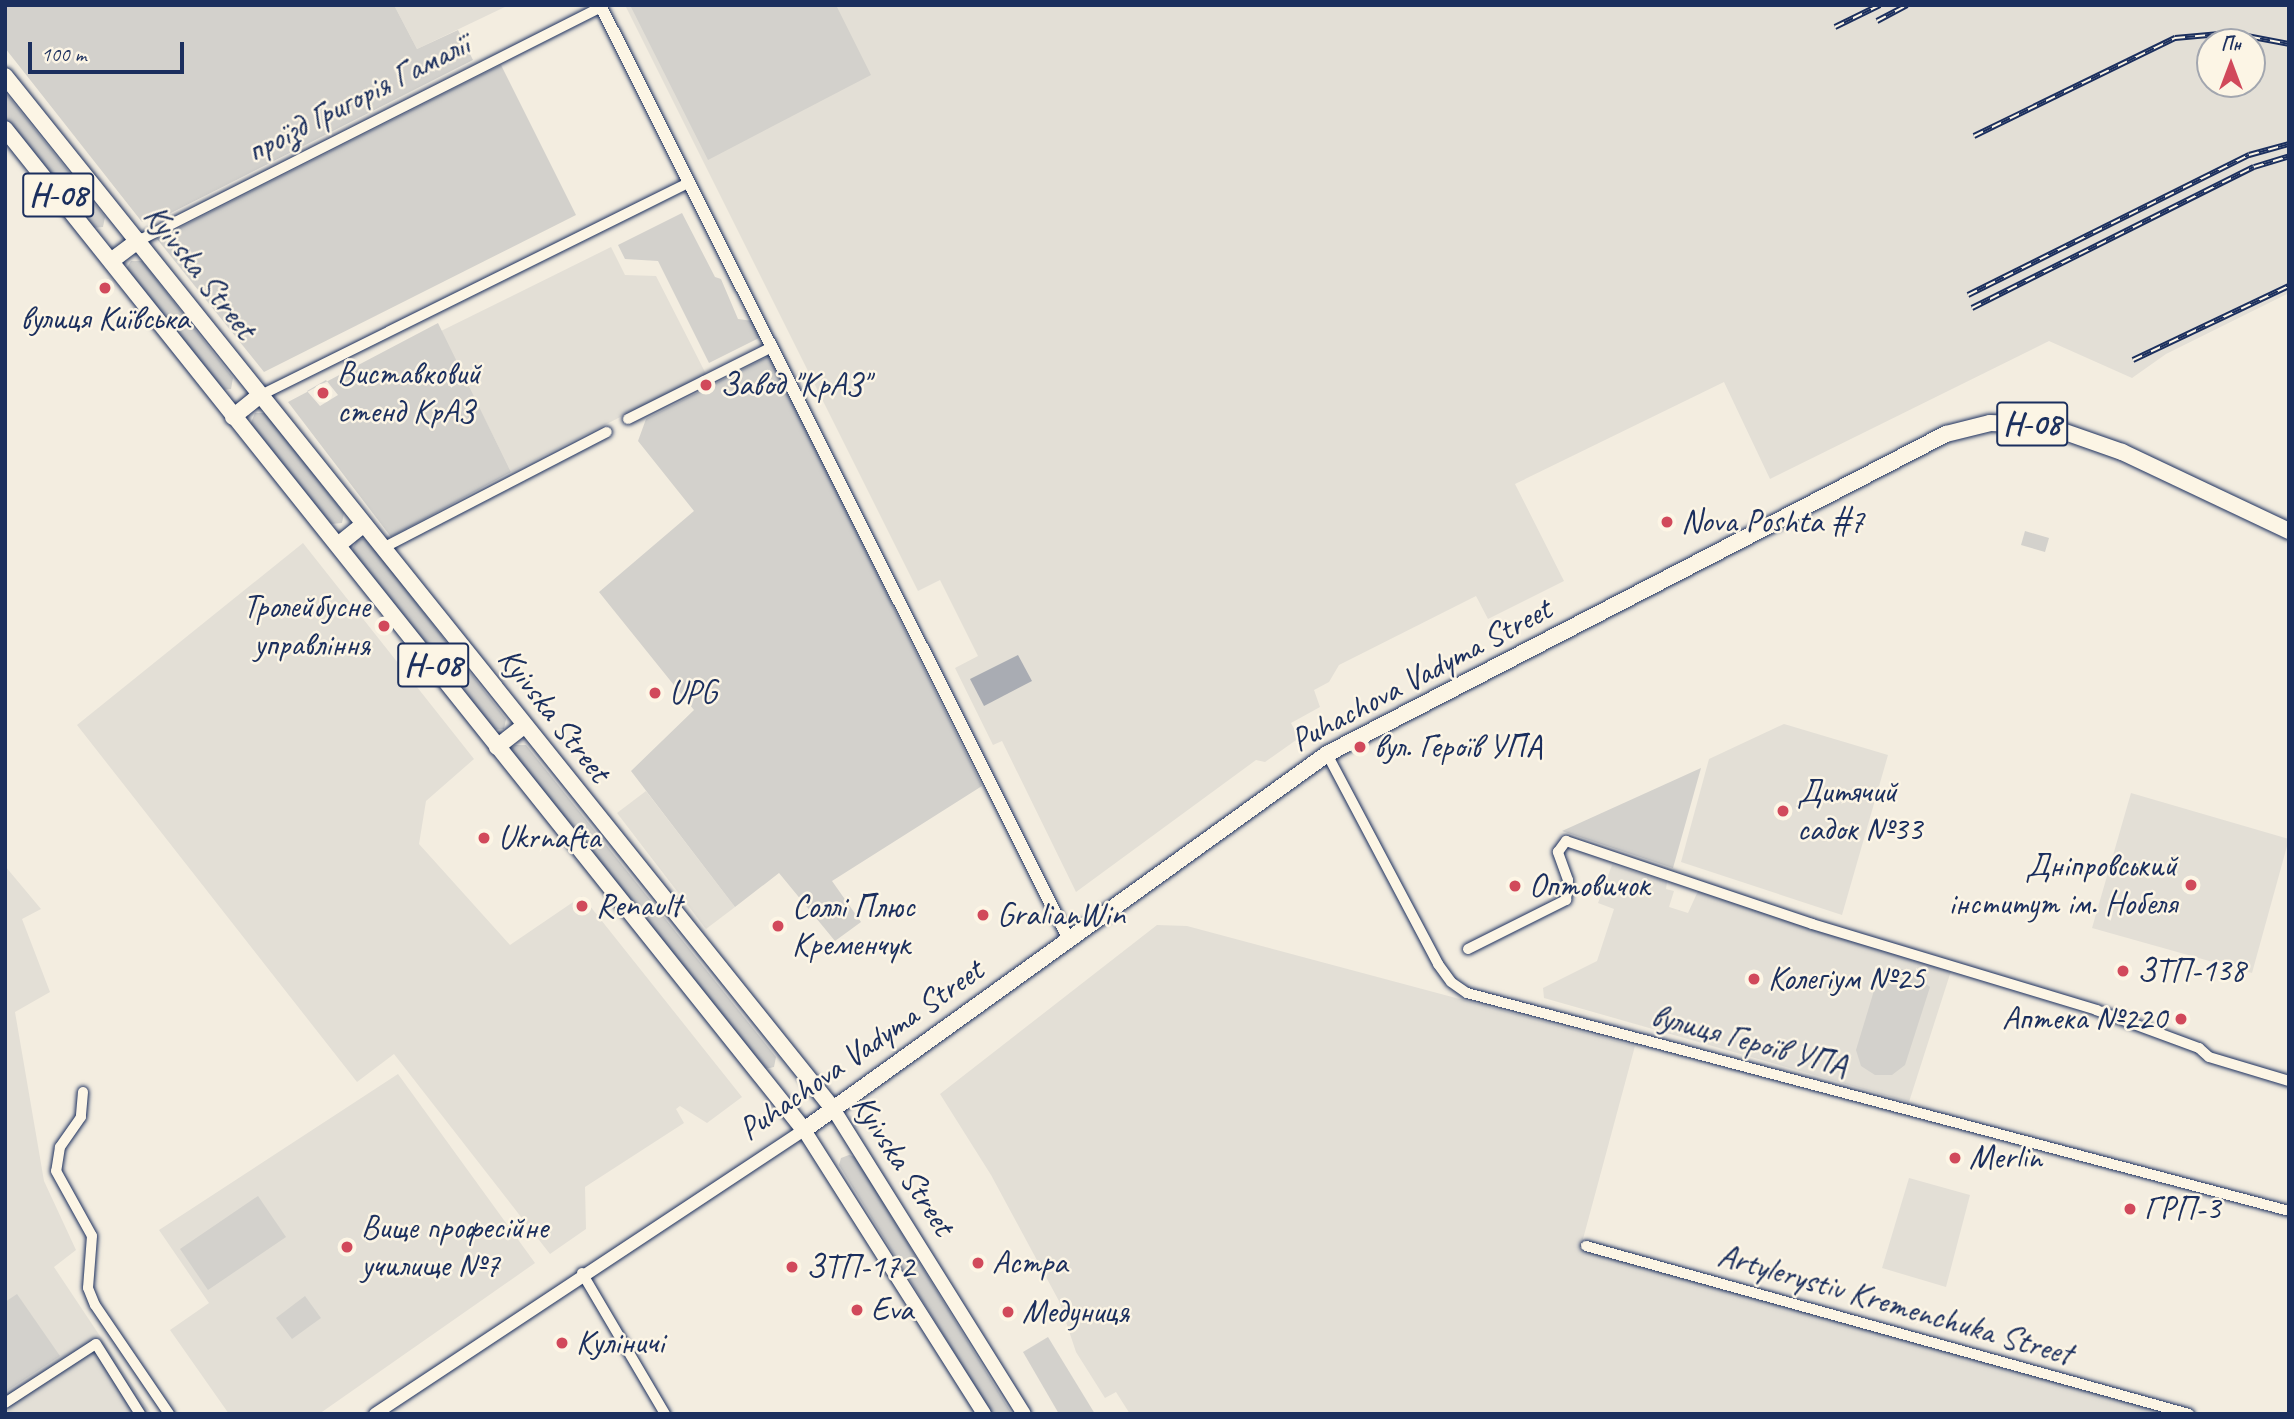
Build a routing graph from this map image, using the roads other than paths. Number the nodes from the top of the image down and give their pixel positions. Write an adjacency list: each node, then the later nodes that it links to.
1 (601, 6): 4 (street); 5 (street, проїзд Григорія Гамалії)
2 (5, 76): 5 (main road, Kyivska Street / Н-08)
3 (5, 130): 6 (main road, Kyivska Street / Н-08)
4 (690, 182): 7 (street); 8 (street)
5 (138, 241): 6 (main road); 8 (main road, Kyivska Street / Н-08)
6 (111, 261): 9 (main road, Kyivska Street / Н-08)
7 (772, 347): 10 (street); 19 (street)
8 (259, 396): 9 (main road); 12 (main road, Kyivska Street / Н-08)
9 (233, 417): 14 (main road, Kyivska Street / Н-08)
10 (628, 419)
11 (607, 432): 15 (street)
12 (364, 524): 14 (main road); 15 (main road, Kyivska Street / Н-08)
13 (2289, 531): 18 (main road, Puhachova Vadyma Street / Н-08)
14 (338, 545): 17 (main road, Kyivska Street / Н-08)
15 (383, 548): 16 (main road, Kyivska Street / Н-08)
16 (524, 726): 17 (main road); 23 (main road, Kyivska Street / Н-08)
17 (497, 747): 24 (main road, Kyivska Street / Н-08)
18 (1327, 754): 19 (main road, Puhachova Vadyma Street / Н-08); 25 (street, вулиця Героїв УПА)
19 (1069, 940): 23 (main road, Puhachova Vadyma Street / Н-08)
20 (1468, 949): 21 (street)
21 (2289, 1081)
22 (83, 1092): 30 (street)
23 (834, 1110): 24 (main road, Puhachova Vadyma Street / Н-08); 34 (main road, Kyivska Street)
24 (804, 1130): 27 (street, Puhachova Vadyma Street); 33 (main road, Kyivska Street)
25 (2289, 1211)
26 (1586, 1247): 35 (street, Artylerystiv Kremenchuka Street)
27 (582, 1273): 31 (street, Puhachova Vadyma Street); 32 (street)
28 (5, 1403): 29 (street)
29 (140, 1414)
30 (169, 1414)
31 (374, 1414)
32 (665, 1414)
33 (985, 1414)
34 (1024, 1414)
35 (2189, 1414)

